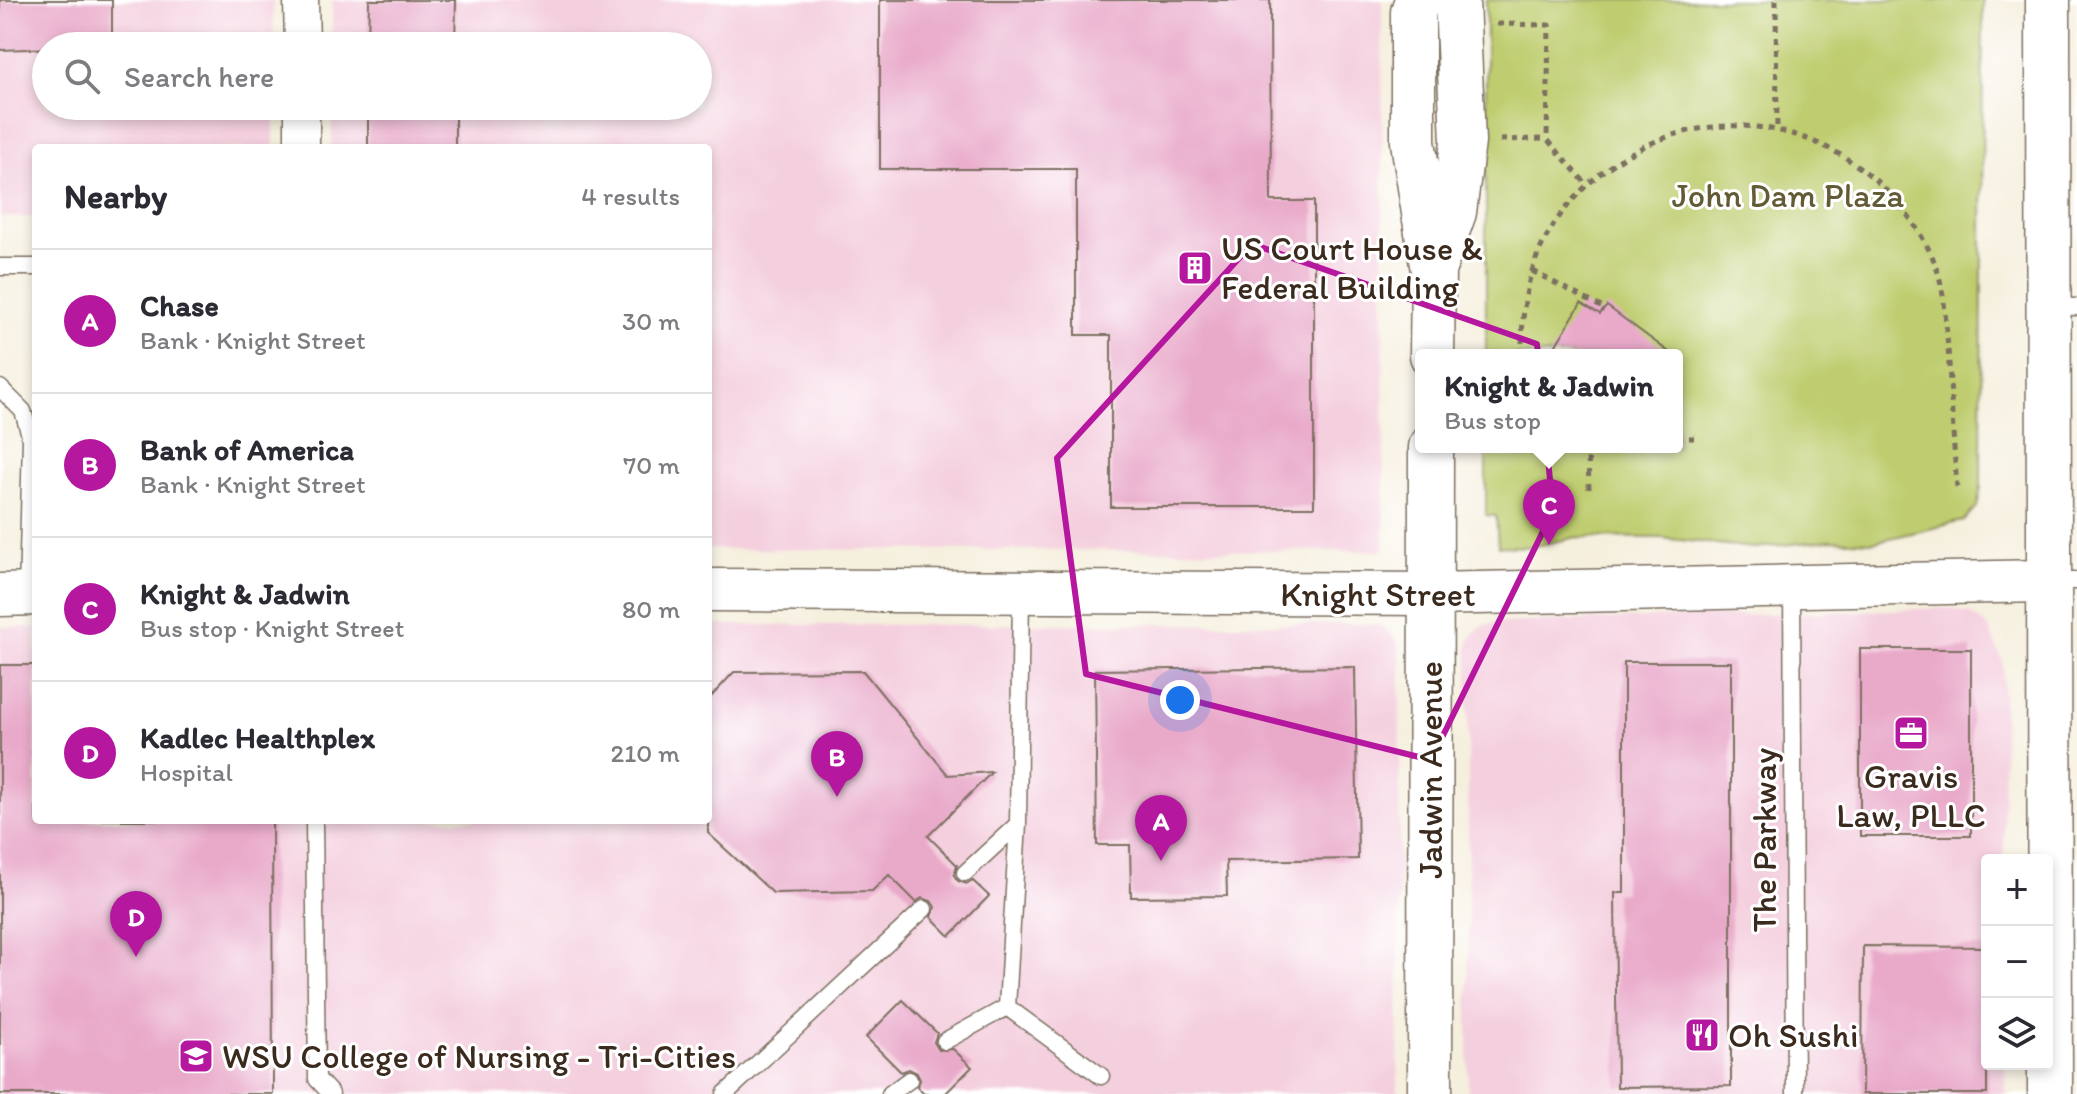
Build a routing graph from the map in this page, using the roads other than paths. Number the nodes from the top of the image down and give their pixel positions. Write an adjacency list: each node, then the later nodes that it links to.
1 (301, 0): 5 (street)
2 (1417, 0): 10 (main road)
3 (1457, 0): 10 (main road)
4 (2048, 0): 11 (main road)
5 (302, 32)
6 (302, 120): 7 (street)
7 (302, 144)
8 (0, 267): 9 (lane)
9 (32, 267)
10 (1433, 271): 12 (main road)
11 (2062, 306): 15 (main road)
12 (1432, 349)
13 (0, 388): 19 (lane)
14 (1431, 453): 20 (main road, Jadwin Avenue)
15 (2062, 581): 16 (street, Knight Street); 34 (main road)
16 (1792, 586): 20 (street, Knight Street); 33 (lane, The Parkway)
17 (712, 590): 18 (street, Knight Street)
18 (1021, 592): 20 (street, Knight Street); 22 (lane)
19 (21, 594)
20 (1430, 594): 32 (main road, Jadwin Avenue)
21 (314, 824): 29 (lane)
22 (1018, 824): 23 (lane); 25 (lane)
23 (965, 873)
24 (924, 909): 30 (lane)
25 (1007, 1007): 26 (lane); 27 (lane)
26 (945, 1041)
27 (1101, 1076)
28 (909, 1080): 31 (lane)
29 (331, 1094)
30 (725, 1094)
31 (890, 1094)
32 (1430, 1094)
33 (1795, 1094)
34 (2050, 1094)

